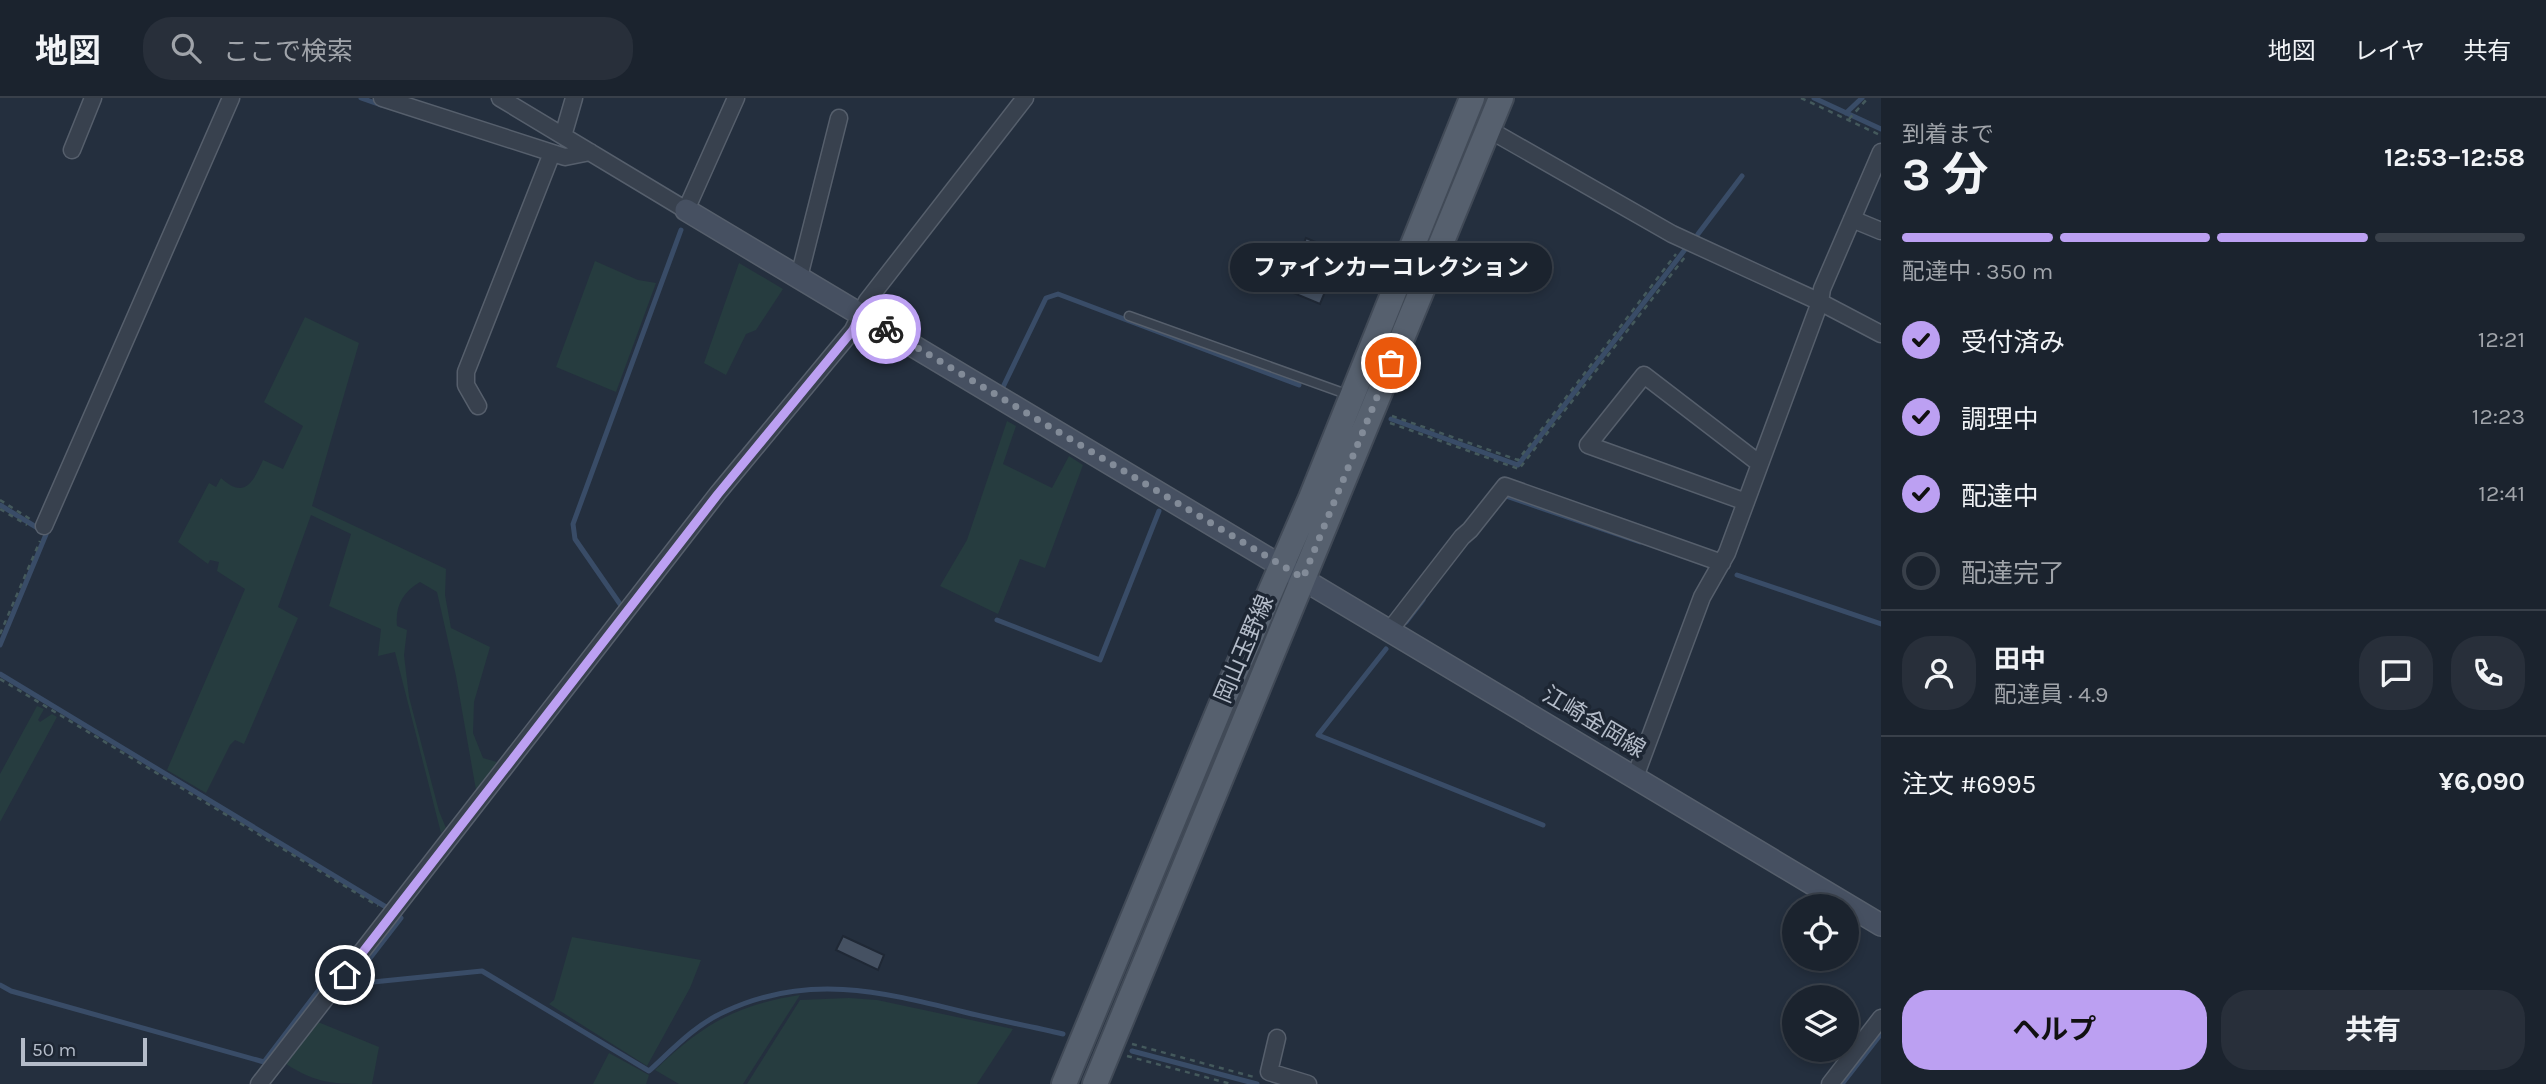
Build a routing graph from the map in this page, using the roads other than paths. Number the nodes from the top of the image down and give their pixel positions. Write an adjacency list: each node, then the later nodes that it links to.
1 (93, 98): 13 (street)
2 (231, 98): 29 (street)
3 (382, 98): 16 (street)
4 (500, 98): 12 (street)
5 (574, 98): 12 (street)
6 (736, 98): 17 (street)
7 (1024, 98): 22 (street)
8 (1472, 98): 25 (main road, 岡山玉野線)
9 (1501, 98): 11 (main road, 岡山玉野線)
10 (839, 118): 20 (street)
11 (1488, 129): 21 (street); 32 (main road, 岡山玉野線)
12 (564, 136): 14 (street)
13 (72, 150)
14 (590, 152): 16 (street); 17 (street)
15 (1881, 152): 18 (street)
16 (552, 153): 26 (street)
17 (687, 210): 20 (main road, 江崎金岡線)
18 (1852, 219): 19 (street); 21 (street)
19 (1881, 231)
20 (799, 277): 22 (main road, 江崎金岡線)
21 (1820, 302): 24 (street); 27 (street)
22 (861, 314): 31 (main road, 江崎金岡線); 38 (street)
23 (1129, 316): 25 (lane)
24 (1881, 334)
25 (1352, 396): 31 (main road, 岡山玉野線)
26 (478, 406)
27 (1760, 464): 28 (street); 28 (street)
28 (1746, 502): 30 (street)
29 (43, 530)
30 (1721, 563): 33 (street); 34 (street)
31 (1280, 564): 32 (main road, 江崎金岡線); 39 (main road, 岡山玉野線)
32 (1303, 578): 33 (main road, 江崎金岡線); 40 (main road, 岡山玉野線)
33 (1390, 630): 34 (main road, 江崎金岡線)
34 (1635, 777): 35 (main road, 江崎金岡線)
35 (1881, 925)
36 (1881, 1017): 42 (street)
37 (1277, 1038): 41 (street)
38 (259, 1084)
39 (1064, 1084)
40 (1095, 1084)
41 (1308, 1084)
42 (1830, 1084)

